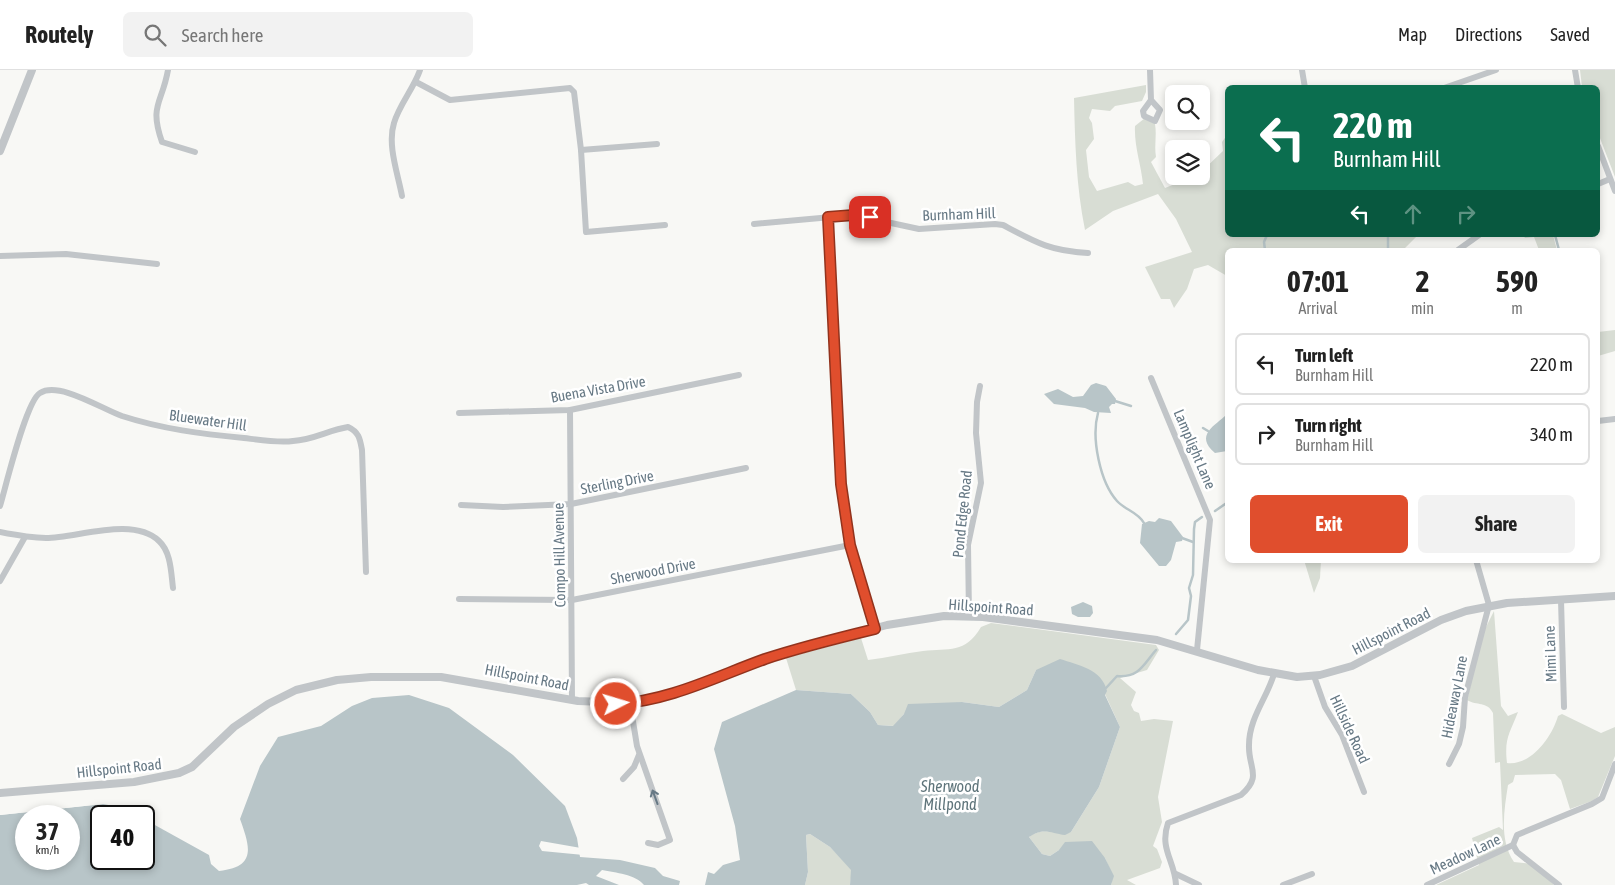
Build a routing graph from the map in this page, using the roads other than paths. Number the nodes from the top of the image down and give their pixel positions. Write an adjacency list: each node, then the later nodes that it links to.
1 (32, 70): 15 (street)
2 (168, 70): 16 (street)
3 (420, 70): 8 (street)
4 (1150, 70): 12 (street)
5 (1302, 70): 9 (street)
6 (1496, 70): 10 (street)
7 (1575, 70): 11 (street)
8 (416, 82): 14 (street); 21 (street)
9 (1304, 85)
10 (1453, 85)
11 (1578, 85)
12 (1151, 100)
13 (657, 144): 14 (street)
14 (581, 150): 24 (street)
15 (0, 151)
16 (195, 152)
17 (1600, 152): 18 (street)
18 (1610, 180): 19 (street); 20 (street)
19 (1600, 183)
20 (1615, 191)
21 (402, 196)
22 (828, 217): 23 (street, Burnham Hill); 27 (street, Burnham Hill); 43 (street)
23 (754, 224)
24 (665, 225)
25 (1476, 237): 26 (street)
26 (1461, 248)
27 (1088, 253)
28 (0, 256): 29 (street)
29 (157, 264)
30 (740, 375): 33 (street, Buena Vista Drive)
31 (1151, 378): 55 (street, Lamplight Lane)
32 (980, 386): 53 (street, Pond Edge Road)
33 (570, 410): 34 (street, Buena Vista Drive); 38 (street, Compo Hill Avenue)
34 (459, 413)
35 (1615, 419): 36 (street)
36 (1600, 421)
37 (746, 468): 38 (street, Sterling Drive)
38 (570, 504): 39 (street, Sterling Drive); 50 (street, Compo Hill Avenue)
39 (461, 505)
40 (0, 506): 45 (street, Bluewater Hill)
41 (0, 532): 42 (street)
42 (24, 537): 46 (street); 47 (street)
43 (850, 545): 50 (street, Sherwood Drive); 54 (street)
44 (1477, 563): 52 (street)
45 (366, 572)
46 (0, 581)
47 (173, 588)
48 (1615, 596): 51 (street, Hillspoint Road)
49 (459, 599): 50 (street, Sherwood Drive)
50 (572, 600): 58 (street, Compo Hill Avenue)
51 (1561, 600): 52 (street, Hillspoint Road); 60 (street, Mimi Lane)
52 (1489, 605): 57 (street, Hillspoint Road); 62 (street, Hideaway Lane)
53 (969, 616): 54 (street, Hillspoint Road); 55 (street, Hillspoint Road)
54 (875, 629): 59 (street, Hillspoint Road)
55 (1197, 650): 56 (street, Hillspoint Road)
56 (1274, 674): 57 (street, Hillspoint Road); 69 (street)
57 (1314, 676): 65 (street, Hillside Road)
58 (572, 700): 59 (street, Hillspoint Road); 66 (street, Hillspoint Road)
59 (630, 703): 61 (street)
60 (1564, 707)
61 (639, 754): 64 (street); 67 (street, one-way to 61)
62 (1449, 764)
63 (1615, 764): 68 (street, Meadow Lane)
64 (623, 779)
65 (1364, 792)
66 (0, 793)
67 (648, 843)
68 (1513, 845): 74 (street, Meadow Lane); 75 (street)
69 (1176, 874): 71 (street); 72 (street)
70 (1312, 874): 73 (street)
71 (1176, 885)
72 (1199, 885)
73 (1283, 885)
74 (1427, 885)
75 (1559, 885)

